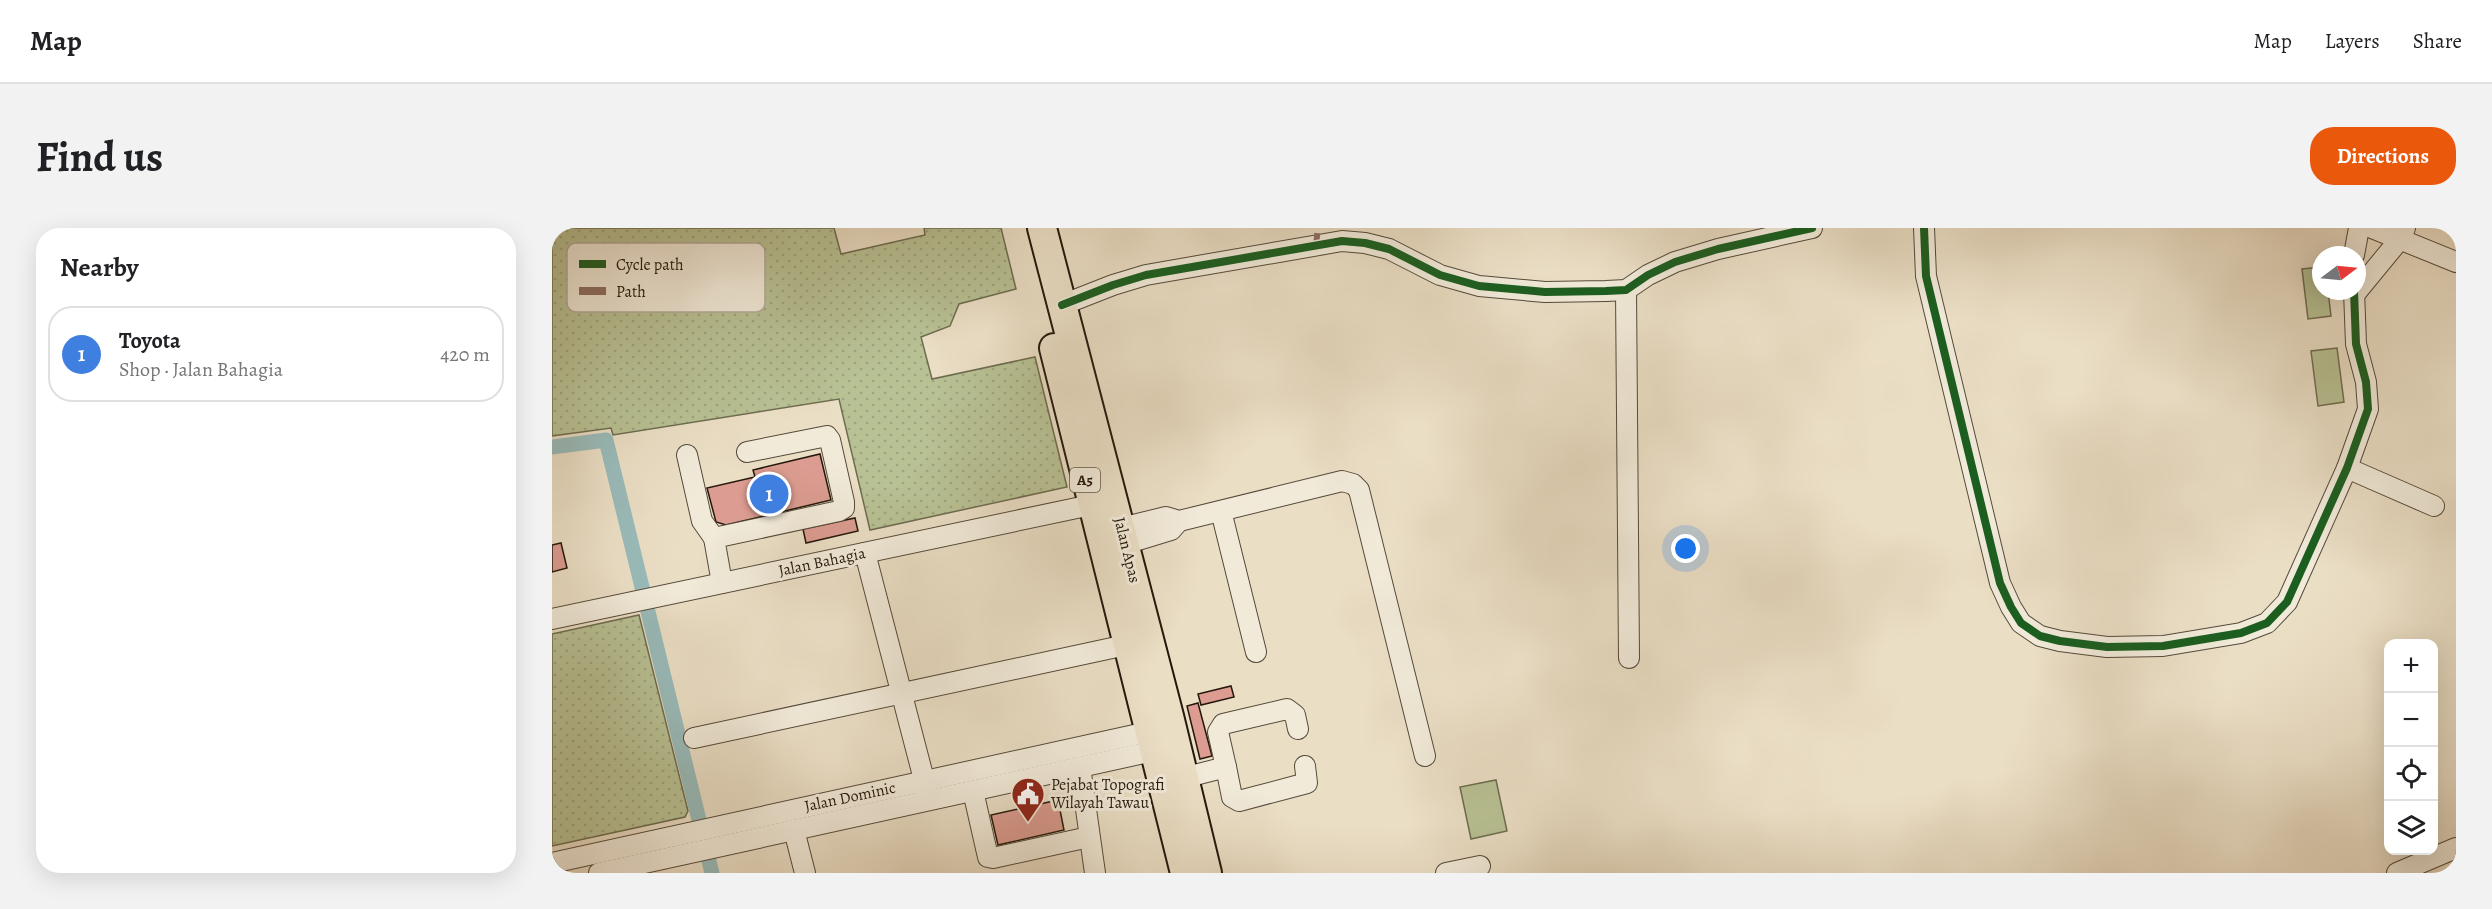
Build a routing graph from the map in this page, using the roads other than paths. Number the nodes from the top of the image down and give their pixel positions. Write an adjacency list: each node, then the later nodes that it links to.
1 (1025, 228): 17 (highway, Jalan Apas / A5)
2 (1042, 228): 13 (highway, Jalan Apas / A5)
3 (1812, 228): 11 (street)
4 (1924, 228): 16 (street)
5 (2359, 228): 8 (street)
6 (2372, 228): 7 (street)
7 (2402, 234): 9 (street); 10 (street)
8 (2356, 246)
9 (2456, 262)
10 (2366, 278)
11 (1626, 290): 13 (street); 27 (street)
12 (2354, 300): 16 (street)
13 (1062, 305): 20 (highway, Jalan Apas / A5)
14 (747, 452): 21 (street)
15 (687, 455): 21 (street)
16 (2347, 468): 18 (street)
17 (1091, 505): 22 (street, Jalan Bahagia); 25 (highway, Jalan Apas / A5)
18 (2434, 506)
19 (1221, 511): 20 (street); 26 (street); 32 (street)
20 (1123, 536): 30 (highway, Jalan Apas / A5)
21 (714, 538): 23 (street)
22 (865, 553): 23 (street, Jalan Bahagia); 28 (street)
23 (722, 583): 24 (street, Jalan Bahagia)
24 (552, 619)
25 (1126, 645): 28 (street); 30 (highway, Jalan Apas / A5)
26 (1256, 652)
27 (1629, 658)
28 (902, 693): 31 (street); 37 (street)
29 (1298, 729): 35 (street)
30 (1157, 733): 34 (street, Jalan Dominic); 36 (highway, Jalan Apas / A5); 37 (street, Jalan Dominic); 49 (highway, Jalan Apas / A5)
31 (694, 738)
32 (1425, 756)
33 (1305, 766): 35 (street)
34 (1080, 767): 38 (street, Jalan Dominic); 41 (street)
35 (1226, 767): 36 (street)
36 (1183, 778): 50 (highway, Jalan Apas / A5)
37 (925, 781): 39 (street); 43 (street, Jalan Dominic)
38 (973, 791): 39 (street, Jalan Dominic); 41 (street)
39 (930, 800): 40 (street, Jalan Dominic)
40 (794, 830): 43 (street, Jalan Dominic); 47 (street)
41 (1089, 837): 48 (street)
42 (2456, 848): 52 (street)
43 (640, 861): 44 (street, Jalan Dominic); 46 (street, Jalan Dominic)
44 (552, 863)
45 (1480, 866): 51 (street)
46 (599, 873)
47 (805, 873)
48 (1095, 873)
49 (1185, 873)
50 (1207, 873)
51 (1446, 873)
52 (2397, 873)

